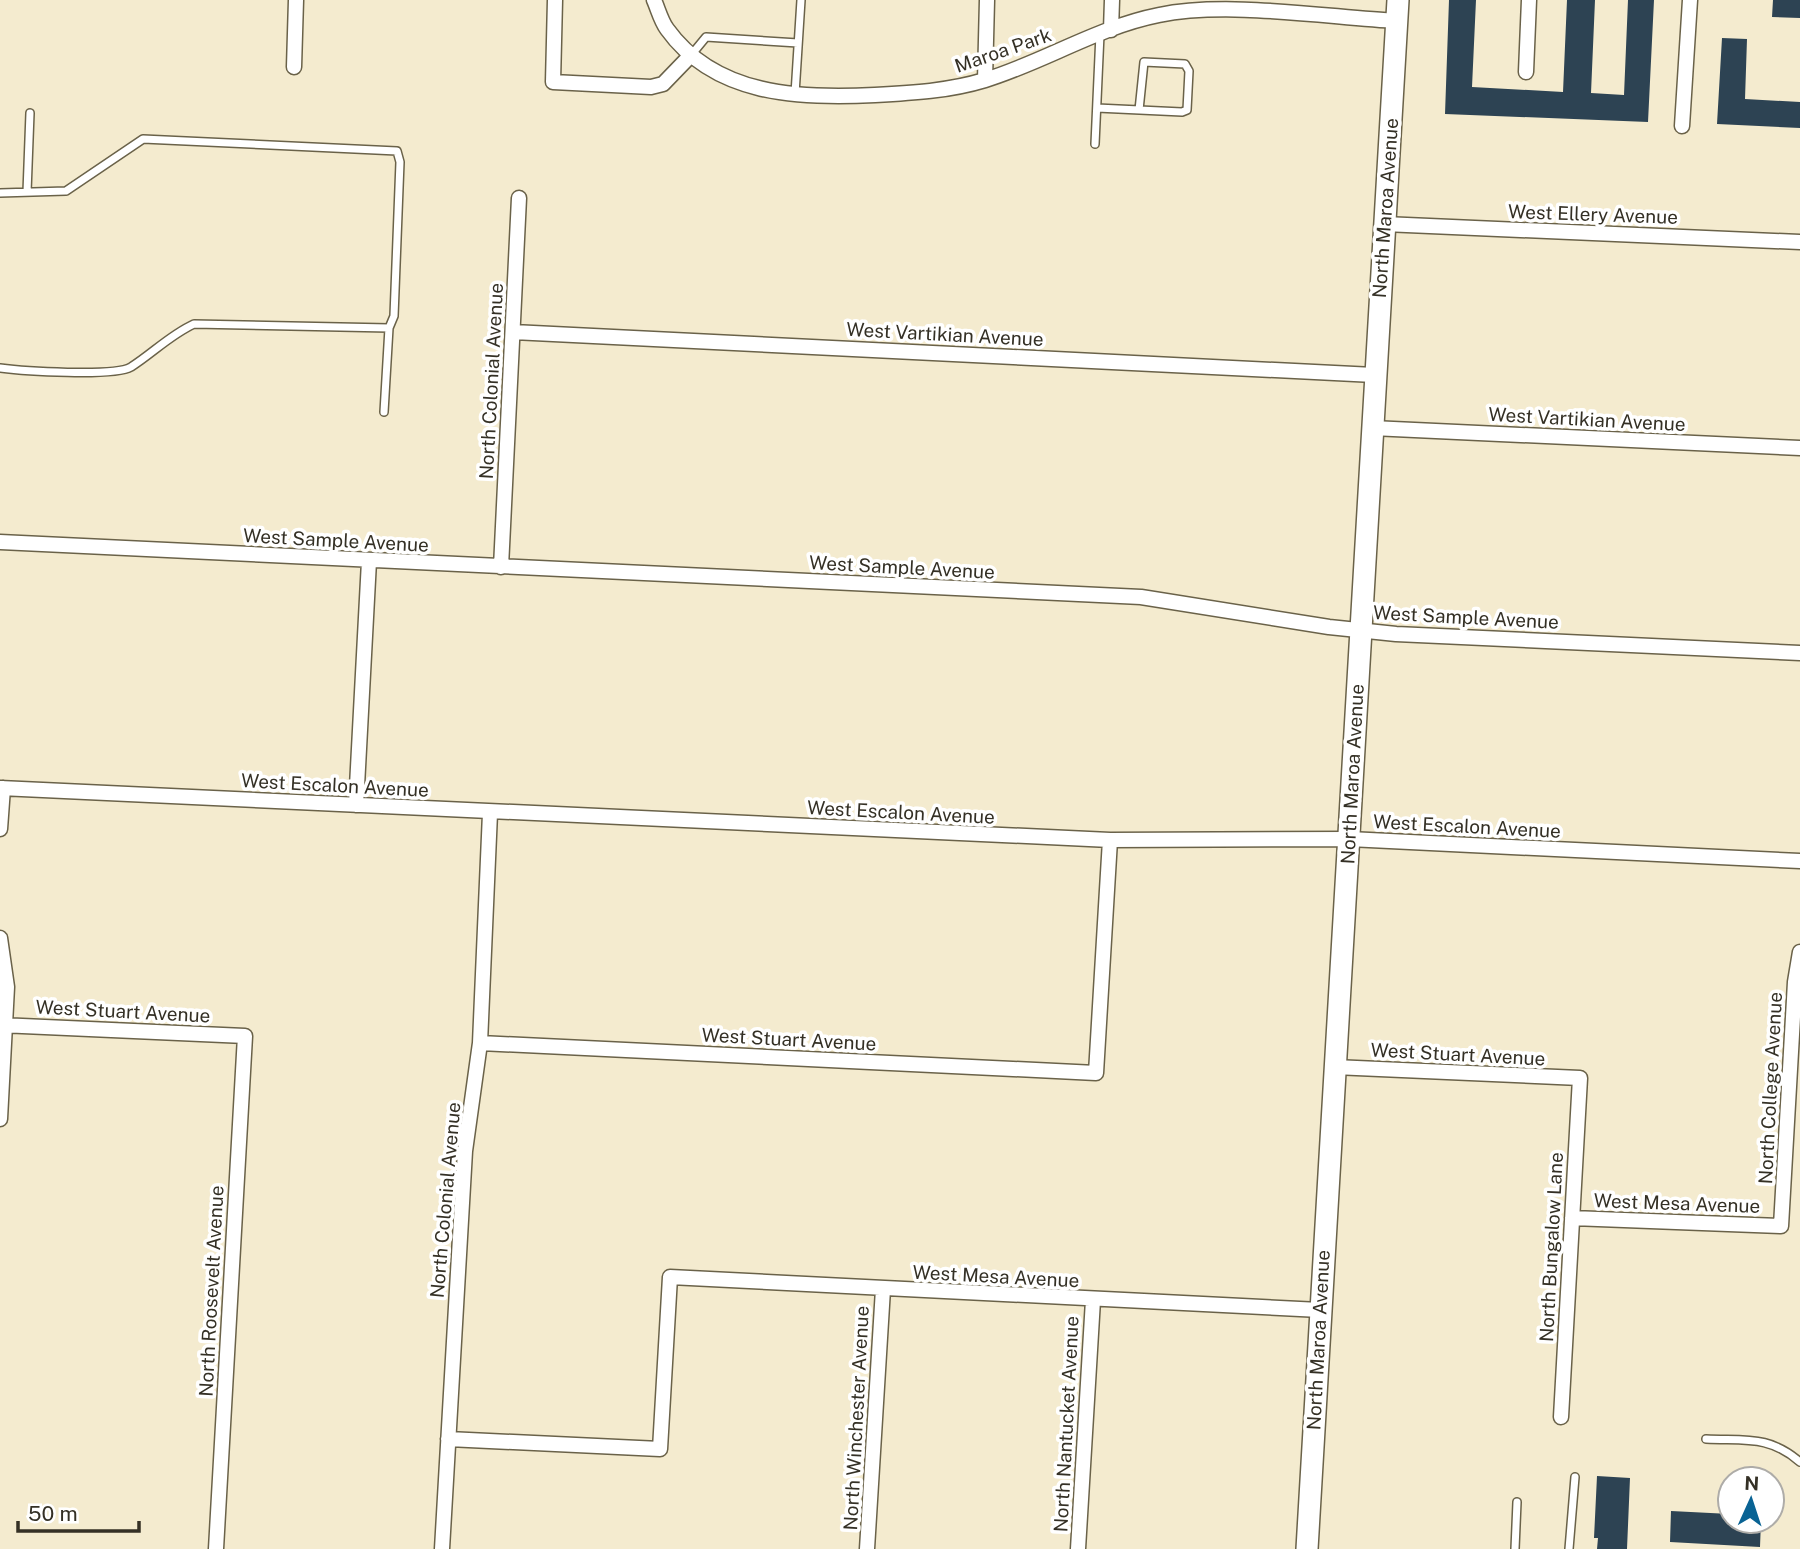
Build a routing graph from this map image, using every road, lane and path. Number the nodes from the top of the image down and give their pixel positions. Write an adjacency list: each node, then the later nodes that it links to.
1 (296, 0): 13 (street)
2 (555, 0): 12 (street)
3 (654, 0): 12 (street, Maroa Park)
4 (801, 0): 11 (lane)
5 (987, 0): 15 (street)
6 (1112, 0): 10 (street)
7 (1530, 0): 14 (street)
8 (1690, 0): 20 (street)
9 (1398, 11): 10 (street, Maroa Park); 25 (main road, North Maroa Avenue)
10 (1105, 32): 15 (street, Maroa Park); 17 (lane)
11 (798, 43): 12 (lane); 16 (lane)
12 (691, 55): 16 (street, Maroa Park)
13 (294, 67)
14 (1525, 72)
15 (985, 80): 16 (street, Maroa Park)
16 (795, 95)
17 (1097, 108): 18 (lane); 21 (lane)
18 (1139, 110): 18 (lane)
19 (30, 113): 22 (lane)
20 (1682, 126)
21 (1095, 144)
22 (27, 192): 23 (lane); 27 (lane)
23 (0, 193)
24 (519, 198): 28 (street, North Colonial Avenue)
25 (1384, 224): 26 (street, West Ellery Avenue); 30 (main road, North Maroa Avenue)
26 (1800, 242)
27 (389, 328): 29 (lane); 31 (lane)
28 (513, 332): 30 (street, West Vartikian Avenue); 36 (street, North Colonial Avenue)
29 (0, 368)
30 (1374, 375): 32 (main road, North Maroa Avenue)
31 (384, 412)
32 (1372, 428): 33 (street, West Vartikian Avenue); 37 (main road, North Maroa Avenue)
33 (1800, 448)
34 (0, 542): 35 (street, West Sample Avenue)
35 (369, 561): 36 (street, West Sample Avenue); 40 (street)
36 (500, 567): 37 (street, West Sample Avenue)
37 (1360, 631): 38 (street, West Sample Avenue); 43 (main road, North Maroa Avenue)
38 (1800, 653)
39 (1, 788): 40 (street, West Escalon Avenue); 42 (street)
40 (356, 805): 41 (street, West Escalon Avenue)
41 (490, 813): 44 (street, West Escalon Avenue); 50 (street, North Colonial Avenue)
42 (0, 829)
43 (1349, 839): 44 (street, West Escalon Avenue); 45 (street, West Escalon Avenue); 51 (main road, North Maroa Avenue)
44 (1110, 840): 50 (street, West Stuart Avenue)
45 (1800, 861)
46 (0, 938): 48 (street)
47 (1800, 952): 55 (street, North College Avenue)
48 (3, 1025): 49 (street, West Stuart Avenue); 53 (street)
49 (244, 1036): 65 (street, North Roosevelt Avenue)
50 (480, 1043): 60 (street, North Colonial Avenue)
51 (1334, 1067): 52 (street, West Stuart Avenue); 58 (main road, North Maroa Avenue)
52 (1580, 1078): 54 (street, North Bungalow Lane)
53 (0, 1119)
54 (1572, 1218): 55 (street, West Mesa Avenue); 59 (street, North Bungalow Lane)
55 (1781, 1226)
56 (883, 1289): 57 (street, West Mesa Avenue); 60 (street, West Mesa Avenue); 67 (street, North Winchester Avenue)
57 (1093, 1300): 58 (street, West Mesa Avenue); 68 (street, North Nantucket Avenue)
58 (1320, 1310): 69 (main road, North Maroa Avenue)
59 (1561, 1417)
60 (448, 1439): 66 (street, North Colonial Avenue)
61 (1706, 1439): 62 (lane)
62 (1800, 1462)
63 (1575, 1476): 71 (lane)
64 (1517, 1502): 70 (lane)
65 (216, 1549)
66 (442, 1549)
67 (867, 1549)
68 (1078, 1549)
69 (1307, 1549)
70 (1515, 1549)
71 (1569, 1549)

